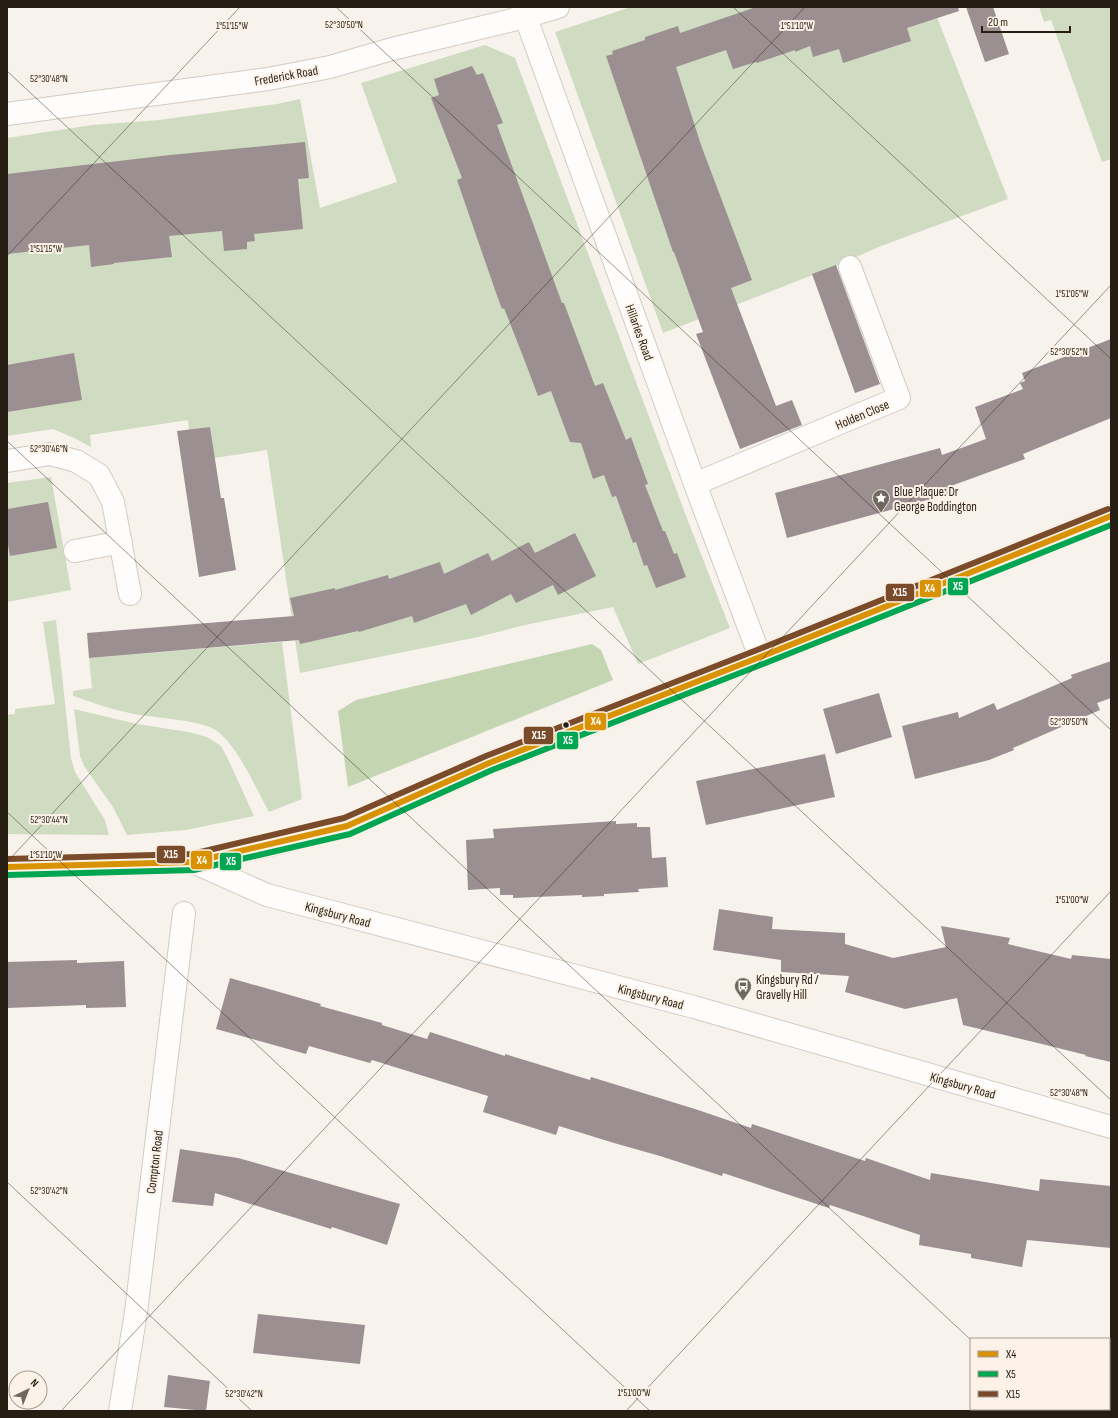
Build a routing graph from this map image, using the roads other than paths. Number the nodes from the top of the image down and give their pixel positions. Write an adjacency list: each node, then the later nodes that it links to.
1 (558, 7): 2 (street, Frederick Road)
2 (523, 12): 3 (street, Frederick Road); 6 (street, Hillaries Road)
3 (7, 114)
4 (850, 267): 6 (street, Holden Close)
5 (7, 461): 8 (street)
6 (695, 484): 11 (street, Hillaries Road)
7 (1111, 516): 11 (main road)
8 (121, 542): 9 (street); 10 (street)
9 (75, 551)
10 (130, 594)
11 (760, 657): 12 (main road)
12 (193, 862): 13 (main road); 15 (street, Kingsbury Road)
13 (7, 866)
14 (184, 913): 16 (street, Compton Road)
15 (1111, 1127)
16 (120, 1411)

